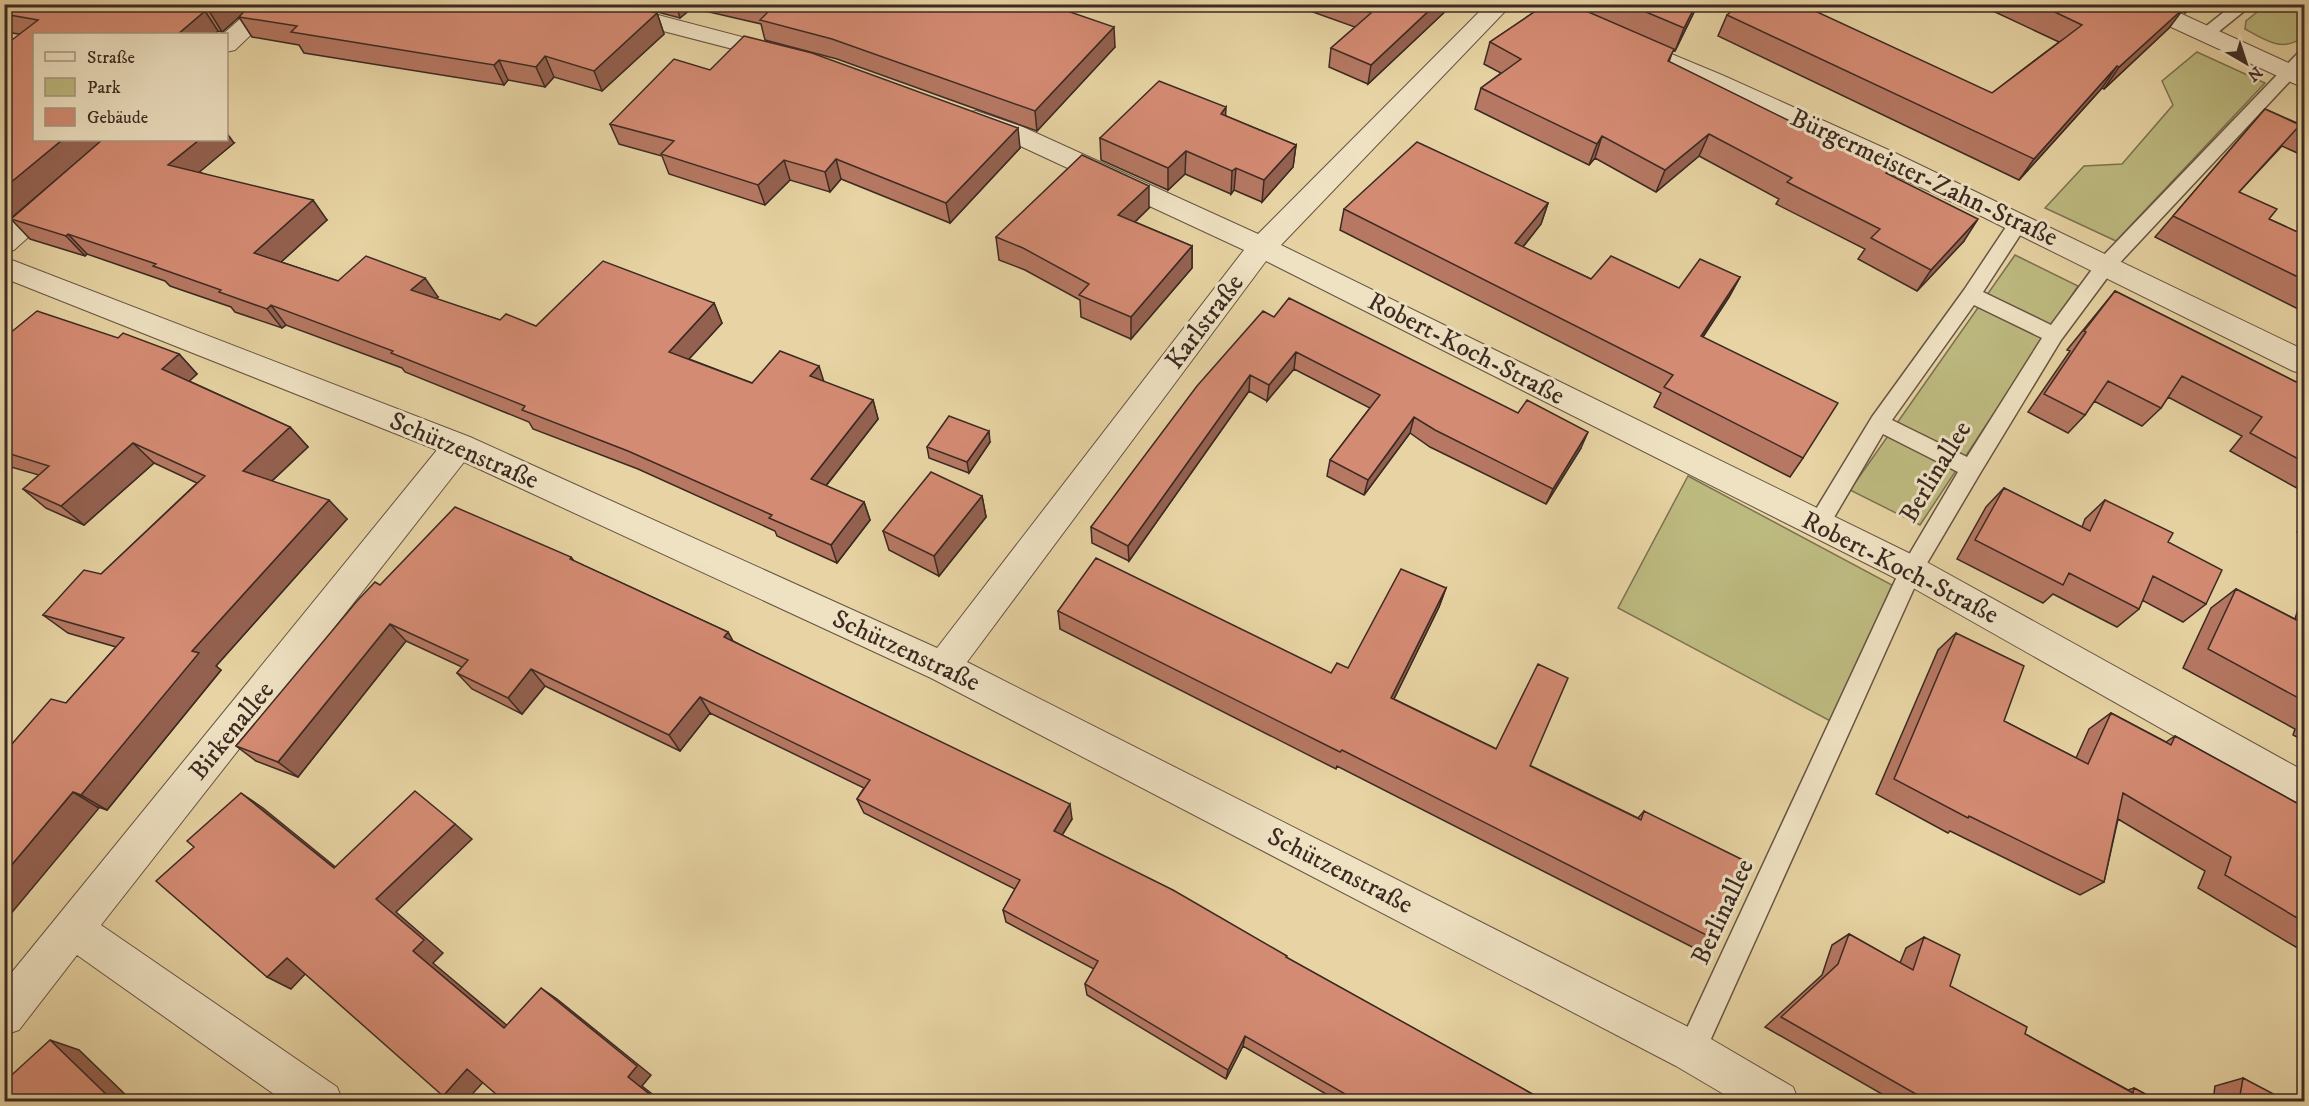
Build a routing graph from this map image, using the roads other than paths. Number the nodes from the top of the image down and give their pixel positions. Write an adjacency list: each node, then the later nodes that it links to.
1 (272, 4): 8 (street)
2 (586, 4): 9 (street)
3 (1500, 4): 15 (street, Karlstraße)
4 (1538, 4): 13 (street, Bürgermeister-Zahn-Straße)
5 (2140, 4): 7 (street)
6 (2245, 4): 7 (lane)
7 (2206, 34): 10 (street)
8 (228, 43)
9 (804, 60)
10 (2299, 69): 16 (lane, Berlinallee)
11 (948, 109): 15 (street, Robert-Koch-Straße)
12 (120, 141): 14 (street)
13 (2019, 223): 16 (street, Bürgermeister-Zahn-Straße); 18 (lane)
14 (4, 243)
15 (1262, 248): 24 (street, Robert-Koch-Straße); 26 (street, Karlstraße)
16 (2106, 265): 19 (lane, Berlinallee); 20 (street, Bürgermeister-Zahn-Straße)
17 (4, 267): 22 (street, Schützenstraße)
18 (1971, 295): 19 (lane); 21 (lane)
19 (2054, 335): 23 (lane, Berlinallee)
20 (2304, 363)
21 (1879, 423): 23 (lane); 24 (lane)
22 (459, 446): 26 (street, Schützenstraße); 28 (street, Birkenallee)
23 (1971, 469): 25 (lane, Berlinallee)
24 (1818, 525): 25 (street, Robert-Koch-Straße)
25 (1911, 570): 27 (street, Robert-Koch-Straße); 30 (lane, Berlinallee)
26 (943, 667): 30 (street, Schützenstraße)
27 (2304, 790)
28 (73, 929): 29 (street, Birkenallee); 31 (street)
29 (4, 1015)
30 (1691, 1051): 32 (street, Schützenstraße)
31 (322, 1101)
32 (1778, 1101)

